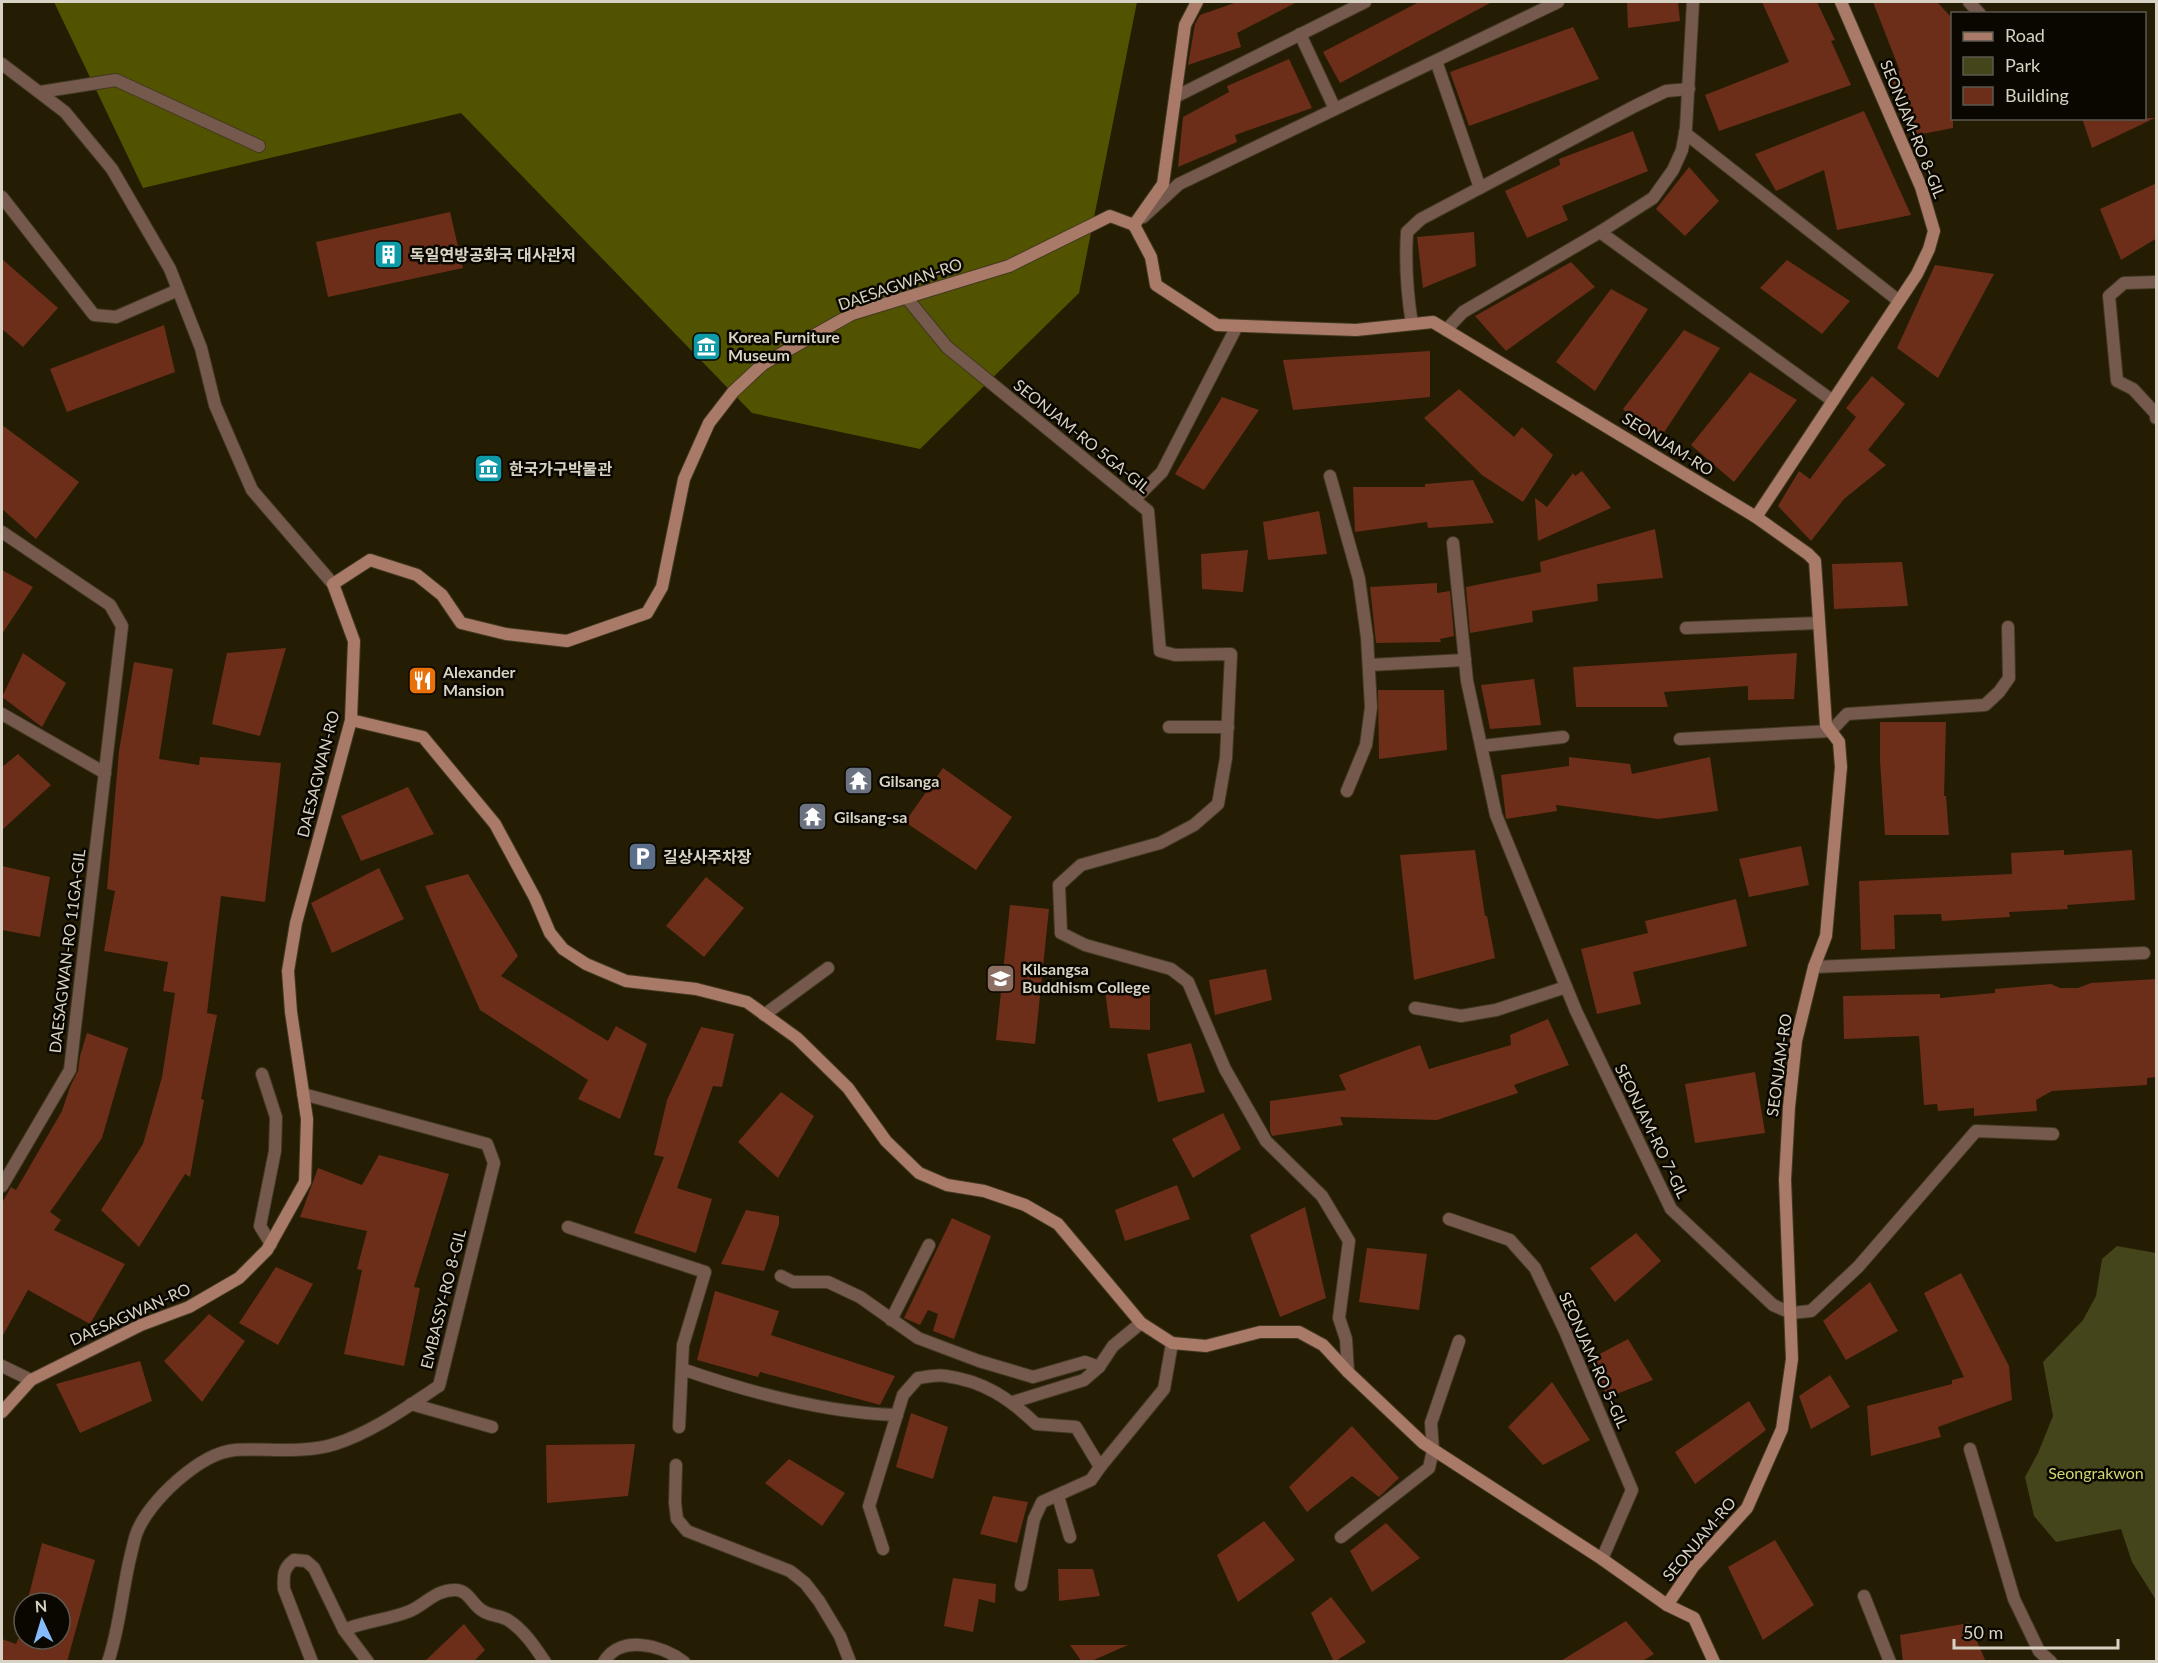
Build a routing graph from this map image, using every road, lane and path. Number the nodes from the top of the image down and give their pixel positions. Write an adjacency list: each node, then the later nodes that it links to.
1 (1197, 2): 11 (street)
2 (1365, 2): 6 (street)
3 (1558, 2): 7 (street)
4 (1693, 2): 9 (street)
5 (1842, 2): 22 (street, SEONJAM-RO 8-GIL)
6 (1300, 34): 11 (street); 12 (street)
7 (1436, 61): 12 (street); 15 (street)
8 (2, 64): 10 (street)
9 (1689, 89): 13 (street); 15 (street)
10 (40, 92): 14 (street); 20 (street)
11 (1175, 97): 17 (street)
12 (1335, 109): 17 (street)
13 (1685, 133): 18 (street); 22 (street)
14 (260, 146)
15 (1480, 188): 23 (street)
16 (2, 197): 20 (street)
17 (1134, 225): 21 (street, DAESAGWAN-RO); 24 (street, SEONJAM-RO)
18 (1600, 232): 25 (street); 26 (street)
19 (2157, 282): 27 (street)
20 (178, 290): 33 (street)
21 (906, 297): 29 (street, SEONJAM-RO 5GA-GIL); 33 (street, DAESAGWAN-RO)
22 (1899, 301): 26 (street, SEONJAM-RO 8-GIL)
23 (1412, 324): 24 (street, SEONJAM-RO); 25 (street, SEONJAM-RO)
24 (1237, 326): 29 (street)
25 (1446, 330): 30 (street, SEONJAM-RO)
26 (1833, 401): 30 (street, SEONJAM-RO 8-GIL)
27 (2157, 418)
28 (1330, 476): 38 (street)
29 (1134, 500): 41 (street, SEONJAM-RO 5GA-GIL)
30 (1756, 518): 34 (street, SEONJAM-RO)
31 (2, 532): 47 (street, DAESAGWAN-RO 11GA-GIL)
32 (1453, 543): 37 (street, SEONJAM-RO 7-GIL)
33 (333, 584): 40 (street, DAESAGWAN-RO)
34 (1819, 623): 36 (street); 43 (street, SEONJAM-RO)
35 (2008, 627): 43 (street)
36 (1686, 628)
37 (1465, 660): 38 (street); 46 (street, SEONJAM-RO 7-GIL)
38 (1369, 665): 48 (street)
39 (2, 714): 47 (street)
40 (351, 720): 54 (street); 56 (street, DAESAGWAN-RO)
41 (1228, 726): 42 (street); 72 (street, SEONJAM-RO 5GA-GIL)
42 (1169, 727)
43 (1830, 731): 45 (street); 50 (street, SEONJAM-RO)
44 (1563, 737): 46 (street)
45 (1680, 739)
46 (1482, 746): 52 (street, SEONJAM-RO 7-GIL)
47 (105, 772): 58 (street, DAESAGWAN-RO 11GA-GIL)
48 (1347, 791)
49 (2144, 953): 50 (street)
50 (1814, 967): 64 (street, SEONJAM-RO)
51 (828, 968): 54 (street)
52 (1566, 987): 53 (street); 64 (street, SEONJAM-RO 7-GIL)
53 (1415, 1008)
54 (764, 1015): 66 (street)
55 (262, 1074): 61 (street)
56 (303, 1094): 61 (street, DAESAGWAN-RO); 75 (street, EMBASSY-RO 8-GIL)
57 (2053, 1134): 64 (street)
58 (2, 1186)
59 (1449, 1219): 88 (street, SEONJAM-RO 5-GIL)
60 (568, 1227): 71 (street)
61 (270, 1244): 73 (street, DAESAGWAN-RO)
62 (929, 1245): 65 (street)
63 (781, 1276): 65 (street)
64 (1791, 1313): 91 (street, SEONJAM-RO)
65 (891, 1320): 70 (street)
66 (1141, 1323): 68 (street); 70 (street)
67 (1459, 1341): 81 (street)
68 (1172, 1343): 72 (street); 83 (street)
69 (2, 1366): 73 (street)
70 (1099, 1367): 74 (street)
71 (682, 1369): 77 (street); 79 (street)
72 (1348, 1372): 81 (street)
73 (32, 1380): 76 (street, DAESAGWAN-RO)
74 (1013, 1402): 77 (street); 83 (street)
75 (411, 1404): 78 (street); 93 (street, EMBASSY-RO 8-GIL)
76 (2, 1412)
77 (897, 1415): 87 (street)
78 (492, 1427)
79 (679, 1427)
80 (1970, 1449): 102 (street)
81 (1433, 1450): 86 (street); 88 (street)
82 (676, 1465): 99 (street)
83 (1100, 1467): 84 (street)
84 (1058, 1496): 85 (street); 89 (street)
85 (1070, 1537)
86 (1341, 1538)
87 (883, 1549)
88 (1602, 1559): 91 (street)
89 (1022, 1585)
90 (1864, 1596): 101 (street)
91 (1667, 1605): 100 (street, SEONJAM-RO)
92 (344, 1629): 94 (street); 95 (street); 96 (street)
93 (108, 1662)
94 (312, 1662)
95 (368, 1662)
96 (545, 1662)
97 (604, 1662): 98 (street)
98 (684, 1662)
99 (850, 1662)
100 (1714, 1662)
101 (1890, 1662)
102 (2051, 1662)

